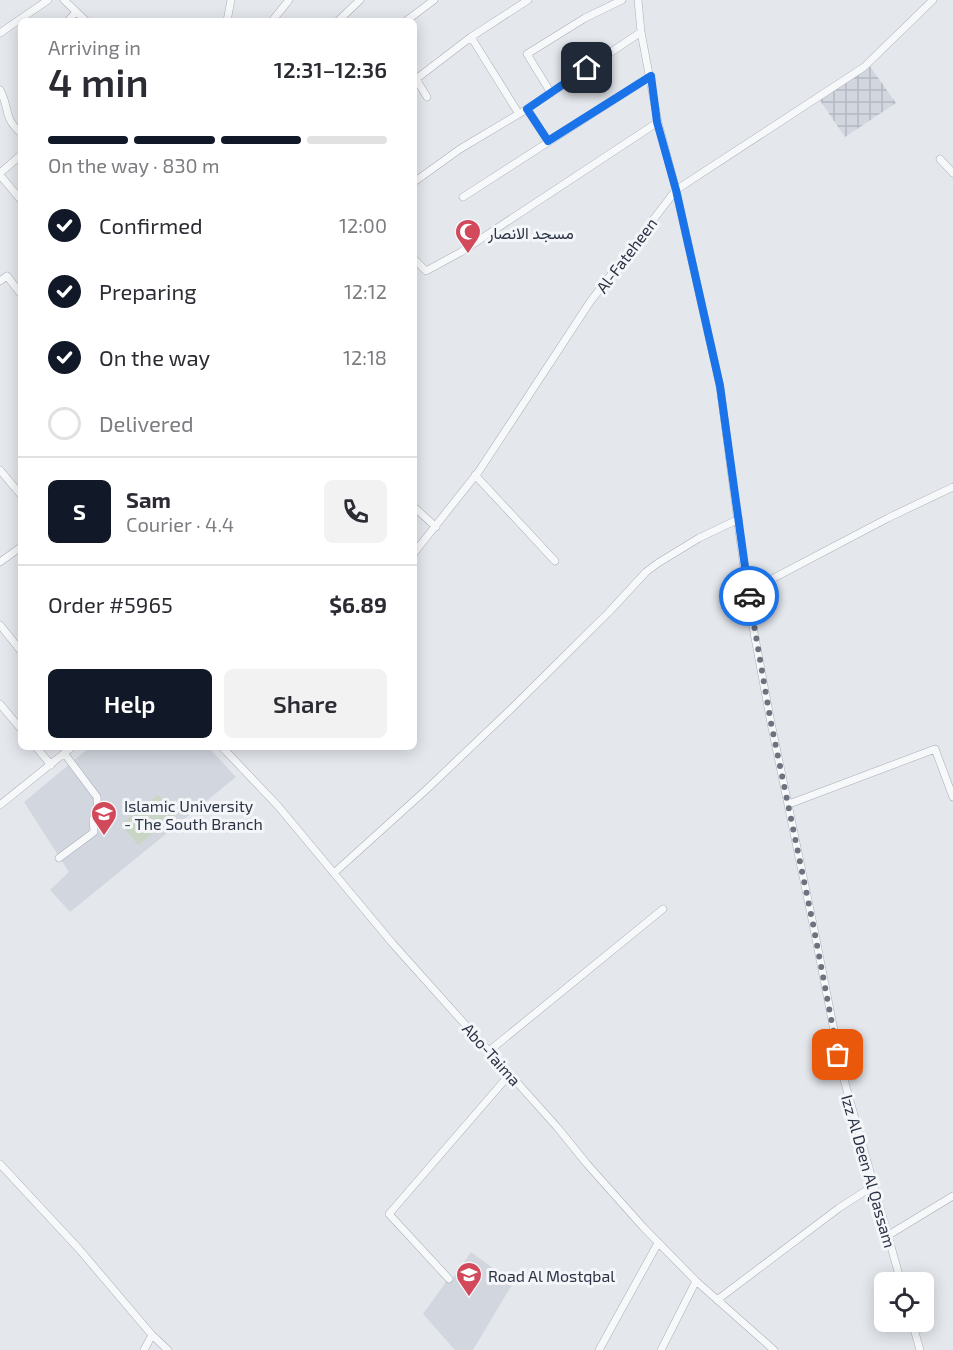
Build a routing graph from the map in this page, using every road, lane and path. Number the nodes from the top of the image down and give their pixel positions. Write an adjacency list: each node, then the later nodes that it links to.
1 (48, 0): 12 (street)
2 (64, 0): 11 (street)
3 (231, 0): 15 (street)
4 (289, 0): 16 (street)
5 (360, 0): 17 (street)
6 (434, 0): 18 (street)
7 (528, 0): 22 (street)
8 (622, 0): 27 (street)
9 (638, 0): 20 (street, Izz Al Deen Al Qassam)
10 (933, 0): 39 (street, Al-Fateheen)
11 (76, 12): 13 (street); 14 (street)
12 (22, 18)
13 (71, 18)
14 (83, 18)
15 (228, 18)
16 (274, 18)
17 (341, 18)
18 (410, 18)
19 (18, 21): 21 (street)
20 (641, 32): 23 (street, Izz Al Deen Al Qassam); 27 (street)
21 (0, 33)
22 (471, 37): 24 (street); 30 (street)
23 (651, 76): 31 (street, Izz Al Deen Al Qassam); 33 (street)
24 (417, 78)
25 (417, 81): 28 (street)
26 (0, 90): 32 (street)
27 (551, 93): 29 (street)
28 (427, 97)
29 (527, 109): 30 (street); 33 (street)
30 (519, 114): 38 (street)
31 (657, 122): 39 (street, Izz Al Deen Al Qassam); 42 (street)
32 (18, 130)
33 (548, 141): 41 (street)
34 (18, 157): 37 (street)
35 (940, 159): 36 (street)
36 (953, 173)
37 (0, 174): 40 (street)
38 (417, 180)
39 (676, 190): 46 (street, Al-Fateheen); 50 (street, Izz Al Deen Al Qassam)
40 (18, 196)
41 (463, 196)
42 (417, 262)
43 (0, 281): 44 (street)
44 (18, 290)
45 (0, 470): 48 (street)
46 (475, 476): 51 (street, Al-Fateheen); 54 (street)
47 (953, 488): 56 (street)
48 (18, 491)
49 (417, 510): 51 (street)
50 (739, 519): 56 (street, Izz Al Deen Al Qassam); 70 (street)
51 (436, 527): 53 (street, Al-Fateheen)
52 (18, 549): 55 (street)
53 (417, 549)
54 (555, 561)
55 (0, 562)
56 (749, 591): 67 (street, Izz Al Deen Al Qassam)
57 (0, 625): 58 (street)
58 (18, 647)
59 (0, 704): 60 (street)
60 (18, 725)
61 (38, 750): 65 (street)
62 (68, 750): 64 (street)
63 (225, 750): 70 (street, Abo-Taima)
64 (64, 753): 65 (street); 69 (street)
65 (51, 765): 68 (street)
66 (953, 796): 67 (street)
67 (789, 804): 75 (street, Izz Al Deen Al Qassam)
68 (0, 805)
69 (59, 858)
70 (334, 873): 72 (street, Abo-Taima)
71 (663, 909): 72 (street)
72 (489, 1051): 73 (street, Abo-Taima)
73 (510, 1074): 78 (street, Abo-Taima); 80 (street)
74 (0, 1164): 84 (street)
75 (873, 1186): 77 (street, Izz Al Deen Al Qassam); 82 (street)
76 (953, 1196): 77 (street)
77 (887, 1236): 79 (street, Izz Al Deen Al Qassam)
78 (658, 1243): 81 (street, Abo-Taima); 87 (street)
79 (898, 1272)
80 (449, 1279)
81 (696, 1281): 82 (street, Abo-Taima); 88 (street)
82 (717, 1300): 89 (street, Abo-Taima)
83 (915, 1332): 90 (street)
84 (152, 1335): 85 (street); 86 (street)
85 (144, 1350)
86 (168, 1350)
87 (599, 1350)
88 (661, 1350)
89 (774, 1350)
90 (920, 1350)

